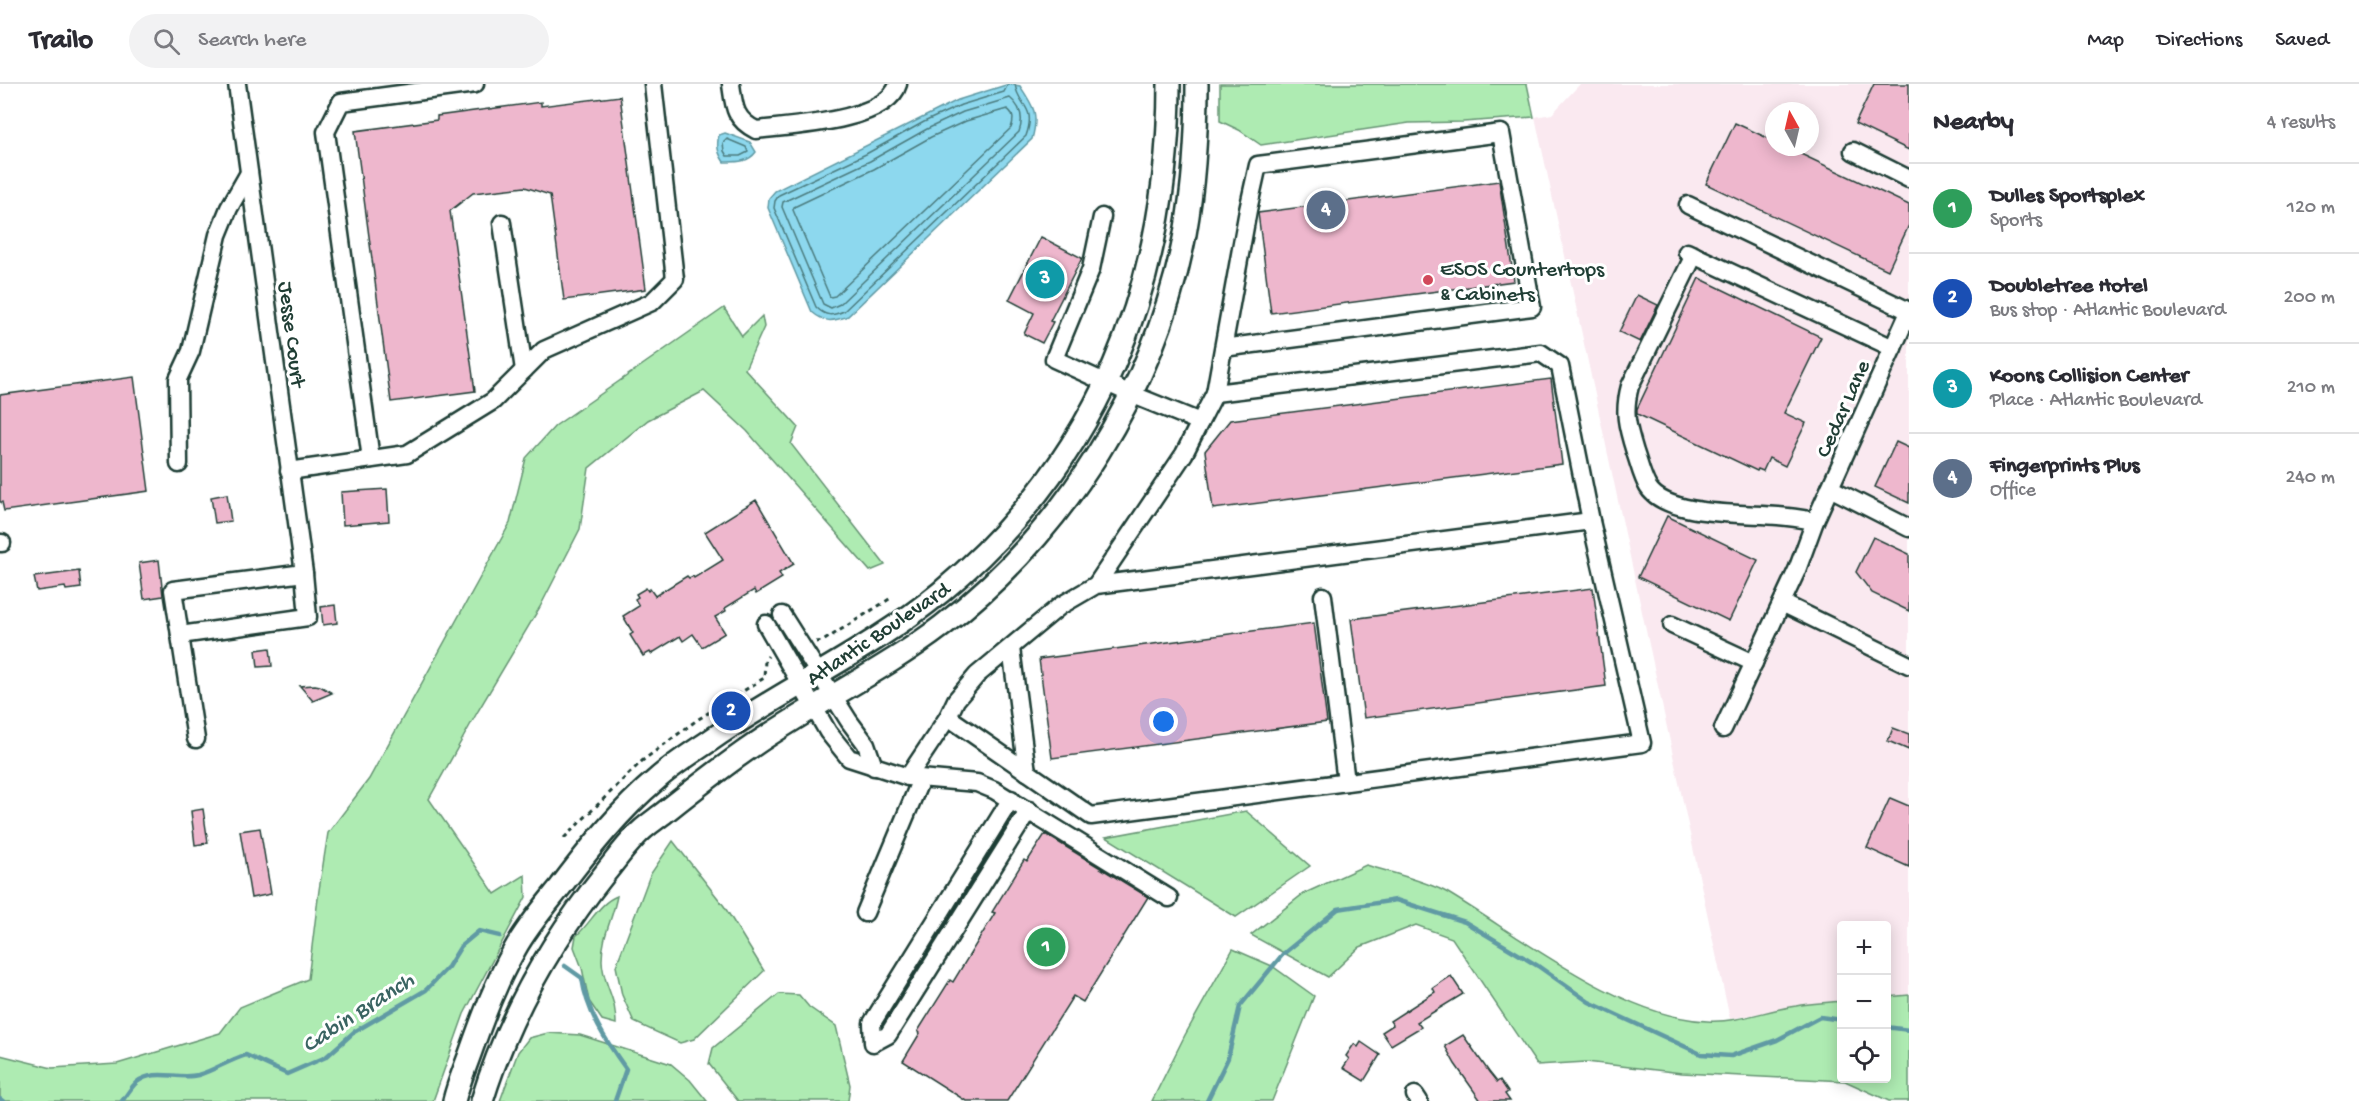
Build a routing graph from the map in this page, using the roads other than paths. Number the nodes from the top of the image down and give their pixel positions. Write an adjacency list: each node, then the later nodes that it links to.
1 (237, 84): 10 (street, Jesse Court)
2 (476, 84): 8 (street)
3 (653, 84): 18 (street)
4 (731, 84): 5 (street)
5 (898, 84)
6 (1169, 84): 19 (main road, Atlantic Boulevard)
7 (1197, 84): 21 (main road, Atlantic Boulevard)
8 (444, 86): 23 (street)
9 (1853, 151): 11 (street)
10 (249, 173): 24 (street); 25 (street, Jesse Court)
11 (1909, 179)
12 (1688, 205): 15 (street)
13 (1102, 217): 19 (street)
14 (502, 223): 18 (street)
15 (1909, 312): 17 (street, Cedar Lane)
16 (1223, 348): 16 (street); 20 (street)
17 (1893, 348): 26 (street, Cedar Lane); 28 (street)
18 (524, 370): 23 (street)
19 (1107, 383): 21 (street); 41 (main road, Atlantic Boulevard)
20 (1215, 393): 22 (street); 27 (street)
21 (1131, 394): 22 (street); 43 (main road, Atlantic Boulevard)
22 (1200, 422): 31 (street)
23 (371, 459): 25 (street)
24 (179, 464)
25 (289, 471): 30 (street, Jesse Court)
26 (1830, 488): 28 (street, Cedar Lane); 29 (street)
27 (1591, 521): 31 (street); 51 (street)
28 (1815, 521): 33 (street, Cedar Lane)
29 (1909, 528)
30 (304, 573): 37 (street, Jesse Court); 37 (street)
31 (1096, 585): 38 (street)
32 (1323, 596): 51 (street)
33 (1782, 603): 39 (street, Cedar Lane); 40 (street)
34 (782, 615): 41 (street)
35 (766, 624): 42 (street)
36 (1672, 625): 39 (street)
37 (180, 635): 47 (street)
38 (1011, 648): 45 (street); 49 (street)
39 (1754, 663): 46 (street, Cedar Lane)
40 (1909, 665)
41 (819, 673): 42 (main road, Atlantic Boulevard); 43 (street)
42 (801, 684): 44 (street); 56 (main road, Atlantic Boulevard)
43 (834, 696): 44 (main road, Atlantic Boulevard); 48 (street)
44 (814, 707): 48 (street); 57 (main road, Atlantic Boulevard)
45 (948, 717): 49 (street); 50 (street)
46 (1723, 729)
47 (196, 739)
48 (874, 767): 50 (street)
49 (1027, 772): 51 (street)
50 (915, 778): 52 (street); 55 (street)
51 (1346, 782)
52 (1011, 799): 53 (street); 53 (street)
53 (1029, 810): 54 (street)
54 (1169, 898)
55 (865, 913)
56 (454, 1101)
57 (482, 1101)

